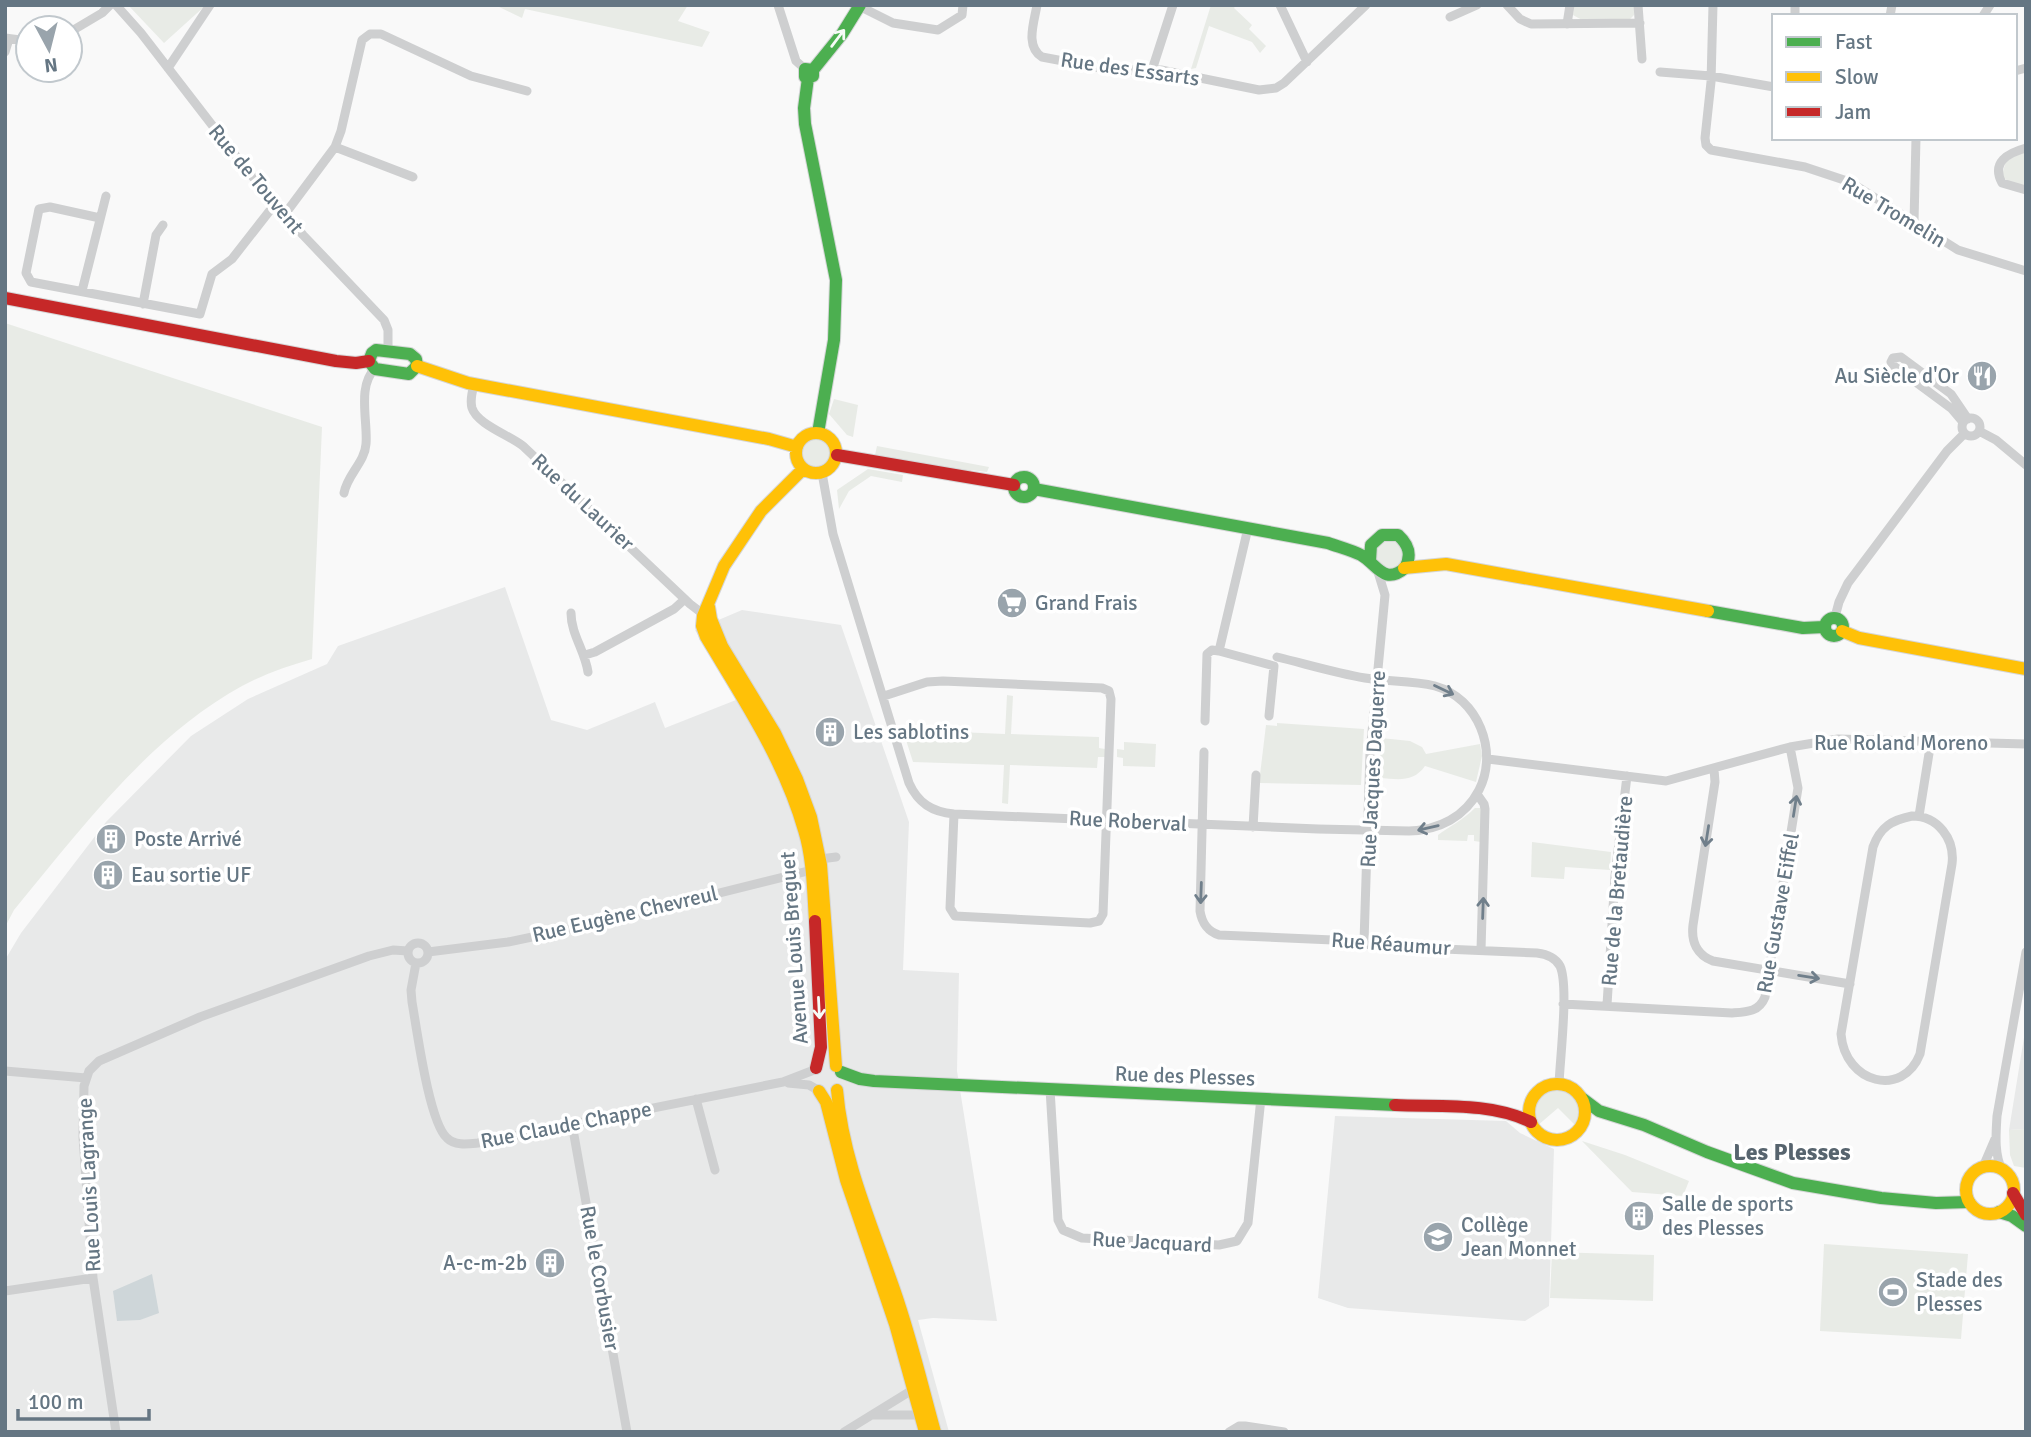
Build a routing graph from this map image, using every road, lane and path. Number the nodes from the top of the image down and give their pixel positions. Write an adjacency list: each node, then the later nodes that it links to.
1 (110, 5): 18 (street)
2 (116, 5): 24 (street, Rue de Touvent)
3 (210, 5): 24 (street)
4 (778, 5): 26 (street)
5 (860, 5): 6 (street); 26 (street, one-way to 5)
6 (963, 5)
7 (1037, 5): 25 (street, Rue des Essarts)
8 (1174, 5): 25 (street)
9 (1280, 5): 23 (street)
10 (1366, 5): 23 (street, Rue des Essarts)
11 (1477, 5): 16 (street)
12 (1507, 5): 19 (street)
13 (1570, 5): 19 (street)
14 (1638, 5): 17 (street)
15 (1713, 5): 28 (street, Rue Tromelin)
16 (1450, 17)
17 (1640, 23): 19 (street); 22 (street)
18 (84, 24)
19 (1567, 24)
20 (7, 39): 21 (street)
21 (5, 52)
22 (1642, 59)
23 (1307, 62): 25 (street, Rue des Essarts)
24 (168, 68): 37 (street, Rue de Touvent)
25 (1152, 70)
26 (808, 72): 54 (street)
27 (1660, 72): 28 (street)
28 (1711, 76): 29 (street); 40 (street, Rue Tromelin)
29 (1772, 87)
30 (527, 91): 32 (street)
31 (1916, 140): 40 (street)
32 (335, 147): 34 (street); 38 (street)
33 (2026, 148): 35 (street)
34 (413, 177)
35 (2026, 190)
36 (106, 196): 39 (street)
37 (275, 204): 38 (street, Rue de Touvent); 46 (street)
38 (285, 214): 48 (street, Rue de Touvent)
39 (100, 218): 43 (street); 43 (street)
40 (1914, 222): 42 (street, Rue Tromelin)
41 (163, 225): 45 (street)
42 (2026, 271)
43 (82, 291): 45 (street)
44 (5, 298): 47 (street)
45 (143, 304): 46 (street)
46 (200, 314): 47 (street)
47 (196, 334): 49 (street)
48 (388, 351): 49 (street); 50 (street)
49 (372, 365): 50 (street); 61 (street)
50 (417, 366): 51 (street)
51 (474, 384): 56 (street); 70 (street, Rue du Laurier)
52 (1966, 420): 52 (street); 53 (street); 55 (street)
53 (1979, 431): 55 (street); 58 (street)
54 (818, 433): 56 (street); 57 (street)
55 (1964, 434): 73 (street)
56 (797, 447): 59 (street)
57 (836, 455): 60 (street); 62 (street)
58 (2026, 465)
59 (803, 469): 60 (street); 72 (street)
60 (822, 473): 82 (street, Rue Roberval)
61 (344, 493)
62 (1248, 528): 64 (street); 76 (street)
63 (1374, 540): 64 (street); 65 (street); 67 (street)
64 (1328, 543): 67 (street)
65 (1409, 546): 66 (street); 68 (street)
66 (1446, 564): 68 (street); 74 (street)
67 (1374, 566): 68 (street); 69 (street)
68 (1400, 571): 69 (street)
69 (1385, 595): 81 (street, Rue Jacques Daguerre)
70 (685, 599): 72 (street, Rue du Laurier); 77 (street)
71 (571, 613): 77 (street)
72 (706, 615): 101 (street, Avenue Louis Breguet)
73 (1835, 617): 74 (street); 75 (street)
74 (1824, 627): 75 (street)
75 (1842, 631): 79 (street)
76 (1219, 651): 83 (street); 84 (street)
77 (585, 655): 80 (street)
78 (1277, 657): 81 (street)
79 (2026, 669)
80 (587, 671)
81 (1377, 680): 89 (street, one-way to 89); 99 (street, Rue Jacques Daguerre)
82 (884, 696): 94 (street, Rue Roberval); 96 (street)
83 (1269, 716)
84 (1205, 721)
85 (1931, 741): 86 (street, Rue Roland Moreno); 87 (street, Rue Roland Moreno); 95 (street)
86 (2026, 744)
87 (1790, 747): 90 (street, Rue Roland Moreno); 108 (street, Rue Gustave Eiffel, one-way to 87)
88 (1204, 752): 97 (street)
89 (1488, 759): 92 (street, Rue Roland Moreno); 93 (street, Rue Roberval)
90 (1714, 769): 92 (street, Rue Roland Moreno); 108 (street, one-way to 108)
91 (1256, 775): 98 (street)
92 (1627, 776): 111 (street, Rue de la Bretaudière)
93 (1477, 794): 99 (street, Rue Roberval, one-way to 99); 103 (street, one-way to 93)
94 (954, 814): 96 (street, Rue Roberval); 96 (street)
95 (1919, 816): 109 (street); 109 (street)
96 (1107, 820): 97 (street, Rue Roberval)
97 (1204, 825): 98 (street, Rue Roberval); 102 (street, Rue Réaumur, one-way to 102)
98 (1253, 827): 99 (street, Rue Roberval)
99 (1367, 831): 102 (street, Rue Jacques Daguerre)
100 (836, 857): 101 (street, Rue Eugène Chevreul)
101 (817, 866): 106 (street, Rue Eugène Chevreul); 112 (street, Avenue Louis Breguet, one-way to 112); 113 (street, Avenue Louis Breguet)
102 (1364, 942): 103 (street, Rue Réaumur)
103 (1481, 950): 110 (street, Rue Réaumur)
104 (408, 951): 106 (street); 107 (street); 115 (street, Rue Louis Lagrange)
105 (2026, 952): 131 (street)
106 (428, 953): 107 (street)
107 (415, 963): 129 (street, Rue Claude Chappe)
108 (1769, 971): 109 (street, one-way to 109); 111 (street, Rue Gustave Eiffel)
109 (1850, 984)
110 (1563, 1003): 111 (street, Rue Gustave Eiffel); 118 (street, Rue Réaumur)
111 (1607, 1005)
112 (815, 1069): 113 (street); 117 (street, Rue Claude Chappe); 121 (street)
113 (839, 1069): 116 (street, Rue des Plesses); 119 (street)
114 (5, 1071): 115 (street)
115 (86, 1078): 142 (street, Rue Louis Lagrange)
116 (874, 1081): 119 (street, Rue des Plesses); 120 (street, Rue des Plesses)
117 (783, 1082): 121 (street, Rue Claude Chappe); 124 (street, Rue Claude Chappe)
118 (1559, 1084): 123 (street); 125 (street)
119 (838, 1089): 121 (street); 144 (street)
120 (1050, 1089): 122 (street, Rue des Plesses); 122 (street, Rue Jacquard)
121 (817, 1090): 144 (street)
122 (1261, 1098): 126 (street, Rue des Plesses)
123 (1583, 1099): 127 (street); 130 (street)
124 (696, 1100): 129 (street, Rue Claude Chappe); 133 (street)
125 (1532, 1100): 126 (street, Rue des Plesses); 128 (street)
126 (1493, 1109): 128 (street, Rue des Plesses)
127 (1622, 1118): 130 (street); 137 (street)
128 (1531, 1122): 130 (street)
129 (572, 1124): 148 (street, Rue le Corbusier)
130 (1582, 1125)
131 (1995, 1138): 132 (street); 134 (street)
132 (1983, 1167): 134 (street); 135 (street)
133 (715, 1170)
134 (2002, 1170): 136 (street)
135 (1966, 1186): 137 (street); 138 (street)
136 (2013, 1193): 139 (street); 140 (street)
137 (1922, 1200): 138 (street)
138 (1969, 1202): 139 (street)
139 (1999, 1212): 141 (street)
140 (2026, 1215)
141 (2026, 1226)
142 (93, 1278): 143 (street); 147 (street, Rue Louis Lagrange)
143 (5, 1291)
144 (918, 1387): 145 (street); 146 (street)
145 (925, 1414): 146 (street); 150 (street); 151 (street)
146 (873, 1415): 149 (street)
147 (116, 1432)
148 (627, 1432)
149 (844, 1432)
150 (925, 1432)
151 (934, 1432)
152 (1228, 1432): 153 (street)
153 (1284, 1432)

